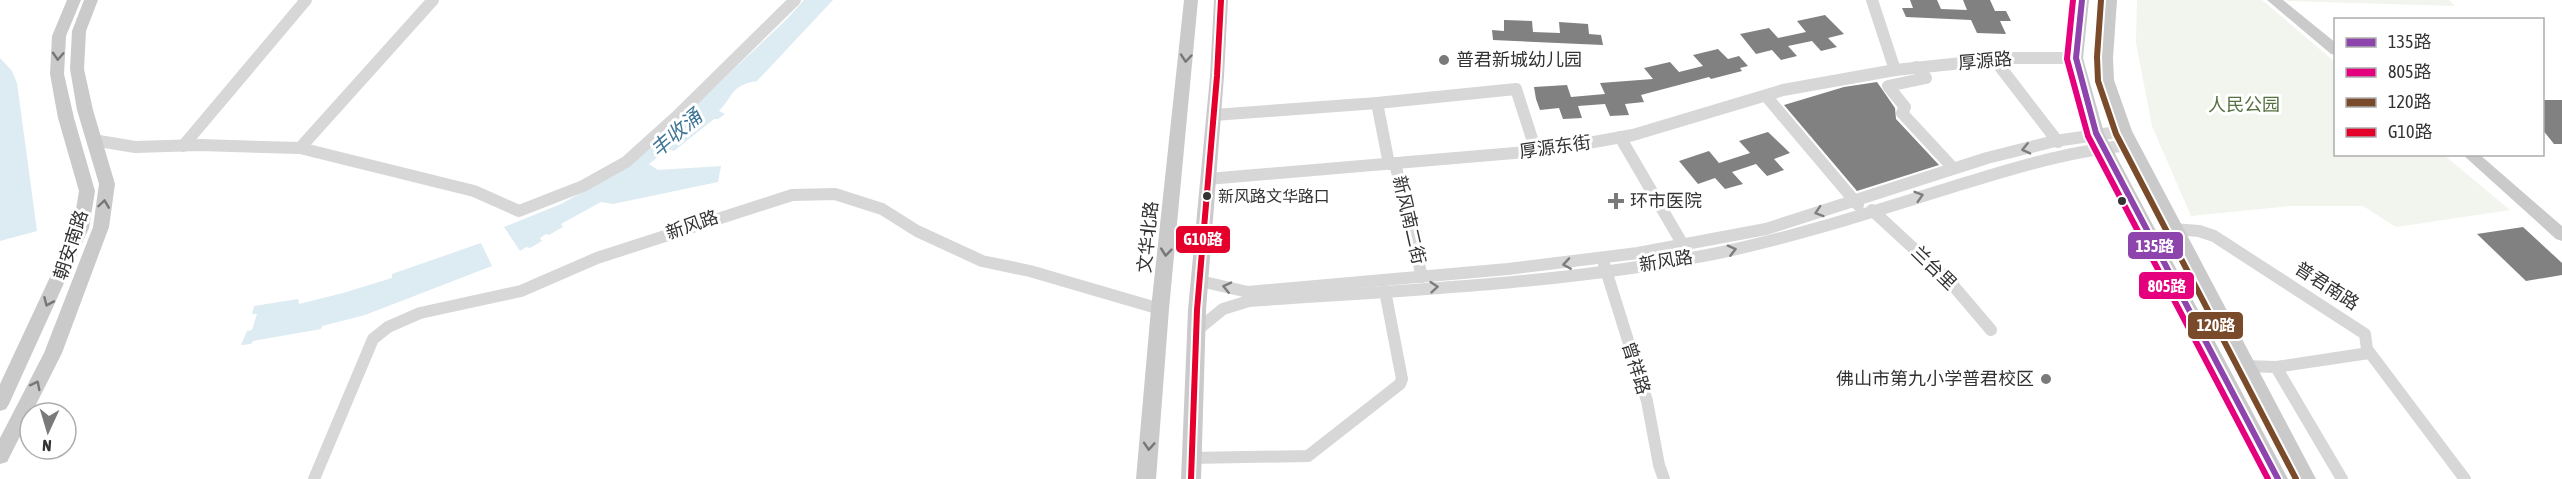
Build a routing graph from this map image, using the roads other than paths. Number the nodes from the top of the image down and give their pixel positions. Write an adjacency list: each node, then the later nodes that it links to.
1 (74, 0): 48 (main road, 朝安南路, one-way to 48)
2 (91, 0): 22 (main road, 朝安南路)
3 (306, 0): 25 (street)
4 (434, 0): 26 (street)
5 (795, 0): 26 (street)
6 (1191, 0): 42 (main road, 文华北路, one-way to 42)
7 (1221, 0): 19 (main road)
8 (1872, 0): 16 (street)
9 (2082, 0): 13 (main road)
10 (2110, 0): 21 (main road)
11 (2274, 0): 12 (main road)
12 (2334, 49)
13 (2076, 58): 14 (street, 厚源路); 23 (main road)
14 (1994, 59): 15 (street, 厚源路); 24 (street)
15 (1916, 67): 16 (street, 厚源路); 30 (street)
16 (1894, 70): 17 (street, 厚源东街)
17 (1766, 96): 20 (street, 厚源东街); 32 (street, 兰台里)
18 (1377, 103): 19 (street); 27 (street); 29 (street, 新风南二街)
19 (1214, 115): 31 (main road)
20 (1620, 137): 27 (street, 厚源东街); 36 (street)
21 (2127, 138): 23 (street, 新风路); 34 (main road)
22 (93, 140): 25 (street); 50 (main road, 朝安南路, one-way to 22)
23 (2100, 140): 24 (street, 新风路); 33 (street, 新风路, one-way to 23); 56 (main road)
24 (2058, 142): 30 (street, 新风路, one-way to 30)
25 (183, 146): 26 (street)
26 (300, 148)
27 (1536, 151): 29 (street, 厚源东街)
28 (2471, 156): 35 (main road)
29 (1392, 164): 31 (street, 厚源东街); 39 (street, 新风南二街)
30 (1953, 168): 32 (street, 新风路)
31 (1209, 179): 40 (main road)
32 (1854, 200): 33 (street, 兰台里); 36 (street, 新风路, one-way to 36)
33 (1869, 211): 37 (street, 新风路, one-way to 33); 43 (street, 兰台里)
34 (2174, 229): 45 (street, 普君南路); 46 (main road)
35 (2562, 235)
36 (1683, 245): 37 (street); 38 (street, 新风路)
37 (1691, 257): 38 (street, 新风路)
38 (1604, 265): 39 (street, 新风路, one-way to 39); 41 (street, 新风路, one-way to 38); 55 (street, 曾祥路)
39 (1422, 277): 40 (street, 新风路, one-way to 40)
40 (1200, 280): 44 (main road)
41 (1385, 291): 44 (street, 新风路); 51 (street)
42 (1160, 309): 52 (street, 新风路); 53 (main road, 文华北路, one-way to 53)
43 (1991, 330)
44 (1196, 331): 51 (main road)
45 (2369, 353): 47 (street); 59 (street, 普君南路)
46 (2245, 366): 47 (street); 57 (main road)
47 (2276, 367): 58 (street)
48 (6, 380): 49 (main road, 朝安南路)
49 (0, 404)
50 (0, 456)
51 (1191, 458): 54 (main road)
52 (314, 479)
53 (1146, 479)
54 (1191, 479)
55 (1664, 479)
56 (2278, 479)
57 (2306, 479)
58 (2342, 479)
59 (2465, 479)

